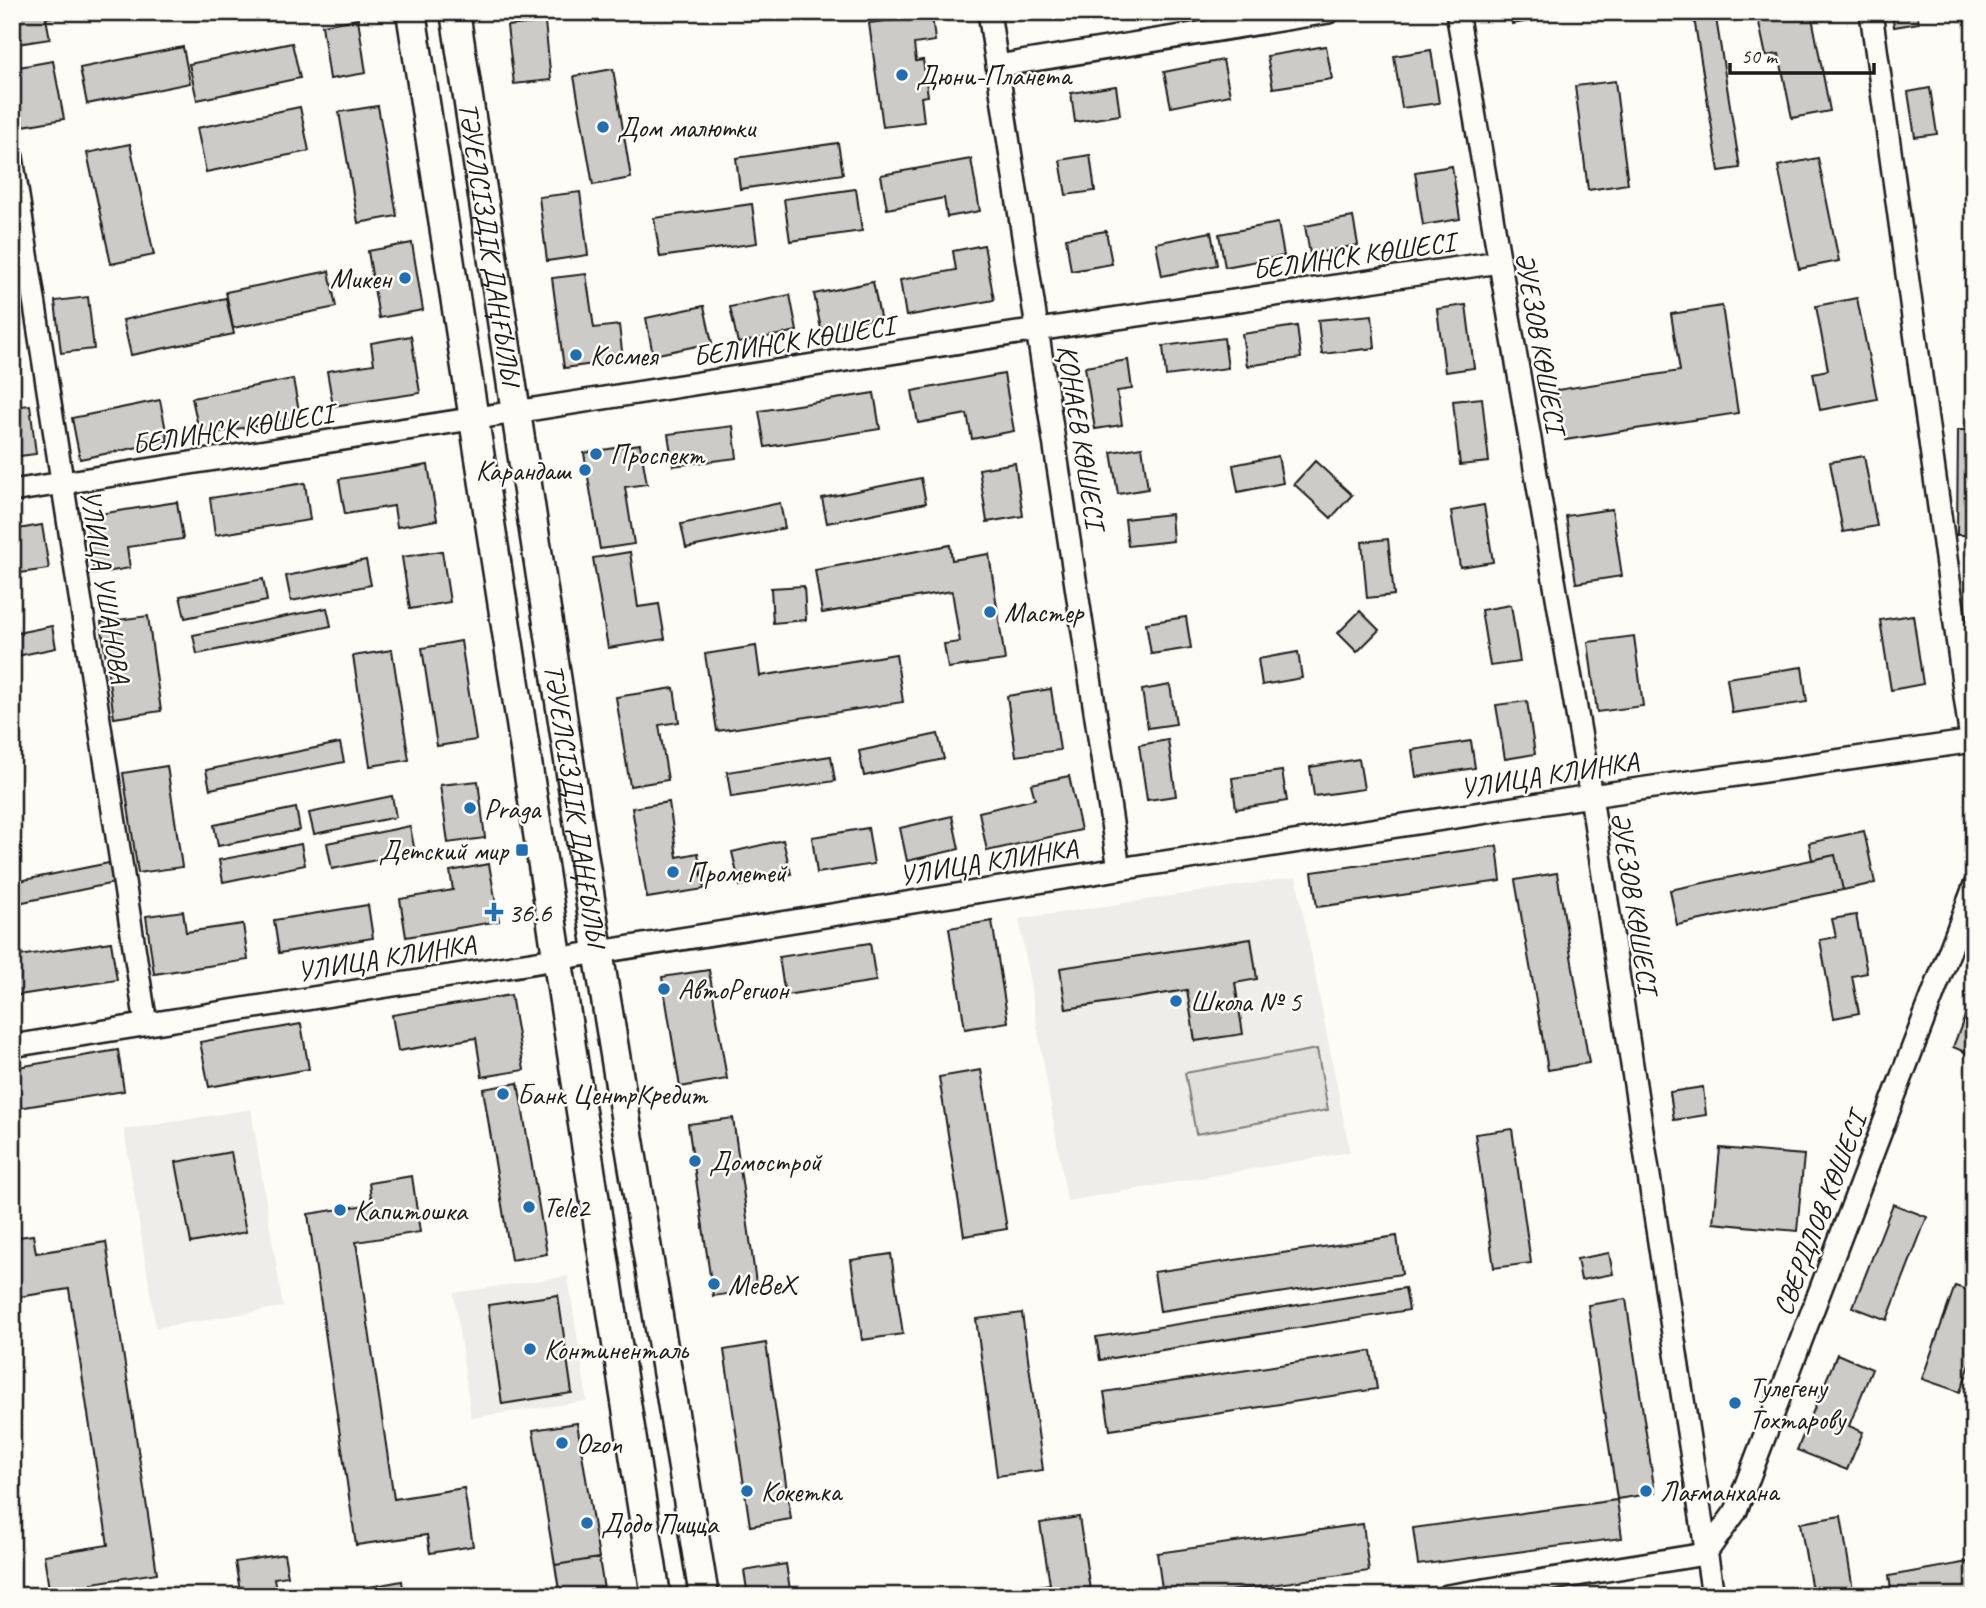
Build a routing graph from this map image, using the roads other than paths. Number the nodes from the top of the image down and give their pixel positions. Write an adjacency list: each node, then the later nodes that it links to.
1 (411, 12): 12 (street, ТӘУЕЛСІЗДІК ДАҢҒЫЛЫ)
2 (455, 12): 11 (street, ТӘУЕЛСІЗДІК ДАҢҒЫЛЫ)
3 (989, 12): 7 (street, ҚОНАЕВ КӨШЕСІ)
4 (1329, 12): 7 (street)
5 (1457, 12): 9 (street, ӘУЕЗОВ КӨШЕСІ)
6 (1871, 12): 15 (street)
7 (997, 66): 10 (street, ҚОНАЕВ КӨШЕСІ)
8 (12, 157): 13 (street, УЛИЦА УШАНОВА)
9 (1499, 262): 10 (street, БЕЛИНСК КӨШЕСІ); 16 (street, ӘУЕЗОВ КӨШЕСІ)
10 (1037, 330): 11 (street, БЕЛИНСК КӨШЕСІ); 17 (street, ҚОНАЕВ КӨШЕСІ)
11 (515, 413): 12 (street, БЕЛИНСК КӨШЕСІ); 19 (street, ТӘУЕЛСІЗДІК ДАҢҒЫЛЫ)
12 (474, 418): 13 (street, БЕЛИНСК КӨШЕСІ); 20 (street, ТӘУЕЛСІЗДІК ДАҢҒЫЛЫ)
13 (62, 483): 14 (street, БЕЛИНСК КӨШЕСІ); 21 (street, УЛИЦА УШАНОВА)
14 (12, 491)
15 (1972, 740): 16 (street, УЛИЦА КЛИНКА)
16 (1591, 796): 17 (street, УЛИЦА КЛИНКА); 23 (street, ӘУЕЗОВ КӨШЕСІ)
17 (1119, 869): 19 (street, УЛИЦА КЛИНКА)
18 (1974, 887): 23 (street, СВЕРДЛОВ КӨШЕСІ)
19 (598, 951): 20 (street, УЛИЦА КЛИНКА); 25 (street, ТӘУЕЛСІЗДІК ДАҢҒЫЛЫ)
20 (557, 957): 21 (street, УЛИЦА КЛИНКА); 24 (street, ТӘУЕЛСІЗДІК ДАҢҒЫЛЫ)
21 (146, 1024): 22 (street, УЛИЦА КЛИНКА)
22 (12, 1046)
23 (1705, 1553): 26 (street); 27 (street, ӘУЕЗОВ КӨШЕСІ)
24 (656, 1596)
25 (704, 1596)
26 (1447, 1596)
27 (1713, 1596)

